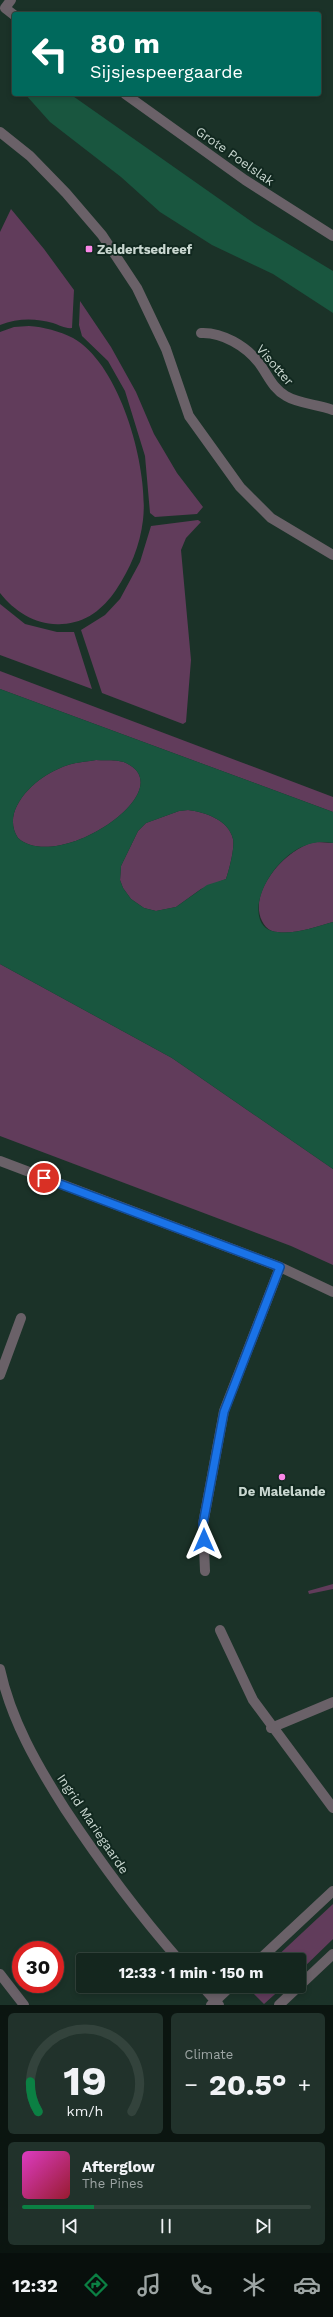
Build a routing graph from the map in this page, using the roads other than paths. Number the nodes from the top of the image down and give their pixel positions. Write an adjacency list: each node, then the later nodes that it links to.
1 (128, 96): 3 (street, Grote Poelslak)
2 (0, 132): 6 (street)
3 (333, 236)
4 (201, 333): 5 (street, Visotter)
5 (333, 410)
6 (333, 555)
7 (0, 1161): 8 (street)
8 (280, 1267): 9 (street); 12 (street)
9 (333, 1292)
10 (21, 1318): 11 (street)
11 (0, 1375)
12 (205, 1571)
13 (220, 1630): 16 (street)
14 (0, 1669): 19 (street, Ingrid Mariegaarde)
15 (333, 1702): 16 (street)
16 (271, 1728): 17 (street)
17 (333, 1808)
18 (333, 1891): 20 (street)
19 (173, 1953)
20 (267, 1953)
21 (333, 1954): 27 (street)
22 (0, 1974): 26 (street)
23 (207, 1993): 25 (street)
24 (225, 1993): 25 (street)
25 (215, 2004)
26 (24, 2005)
27 (279, 2005)

